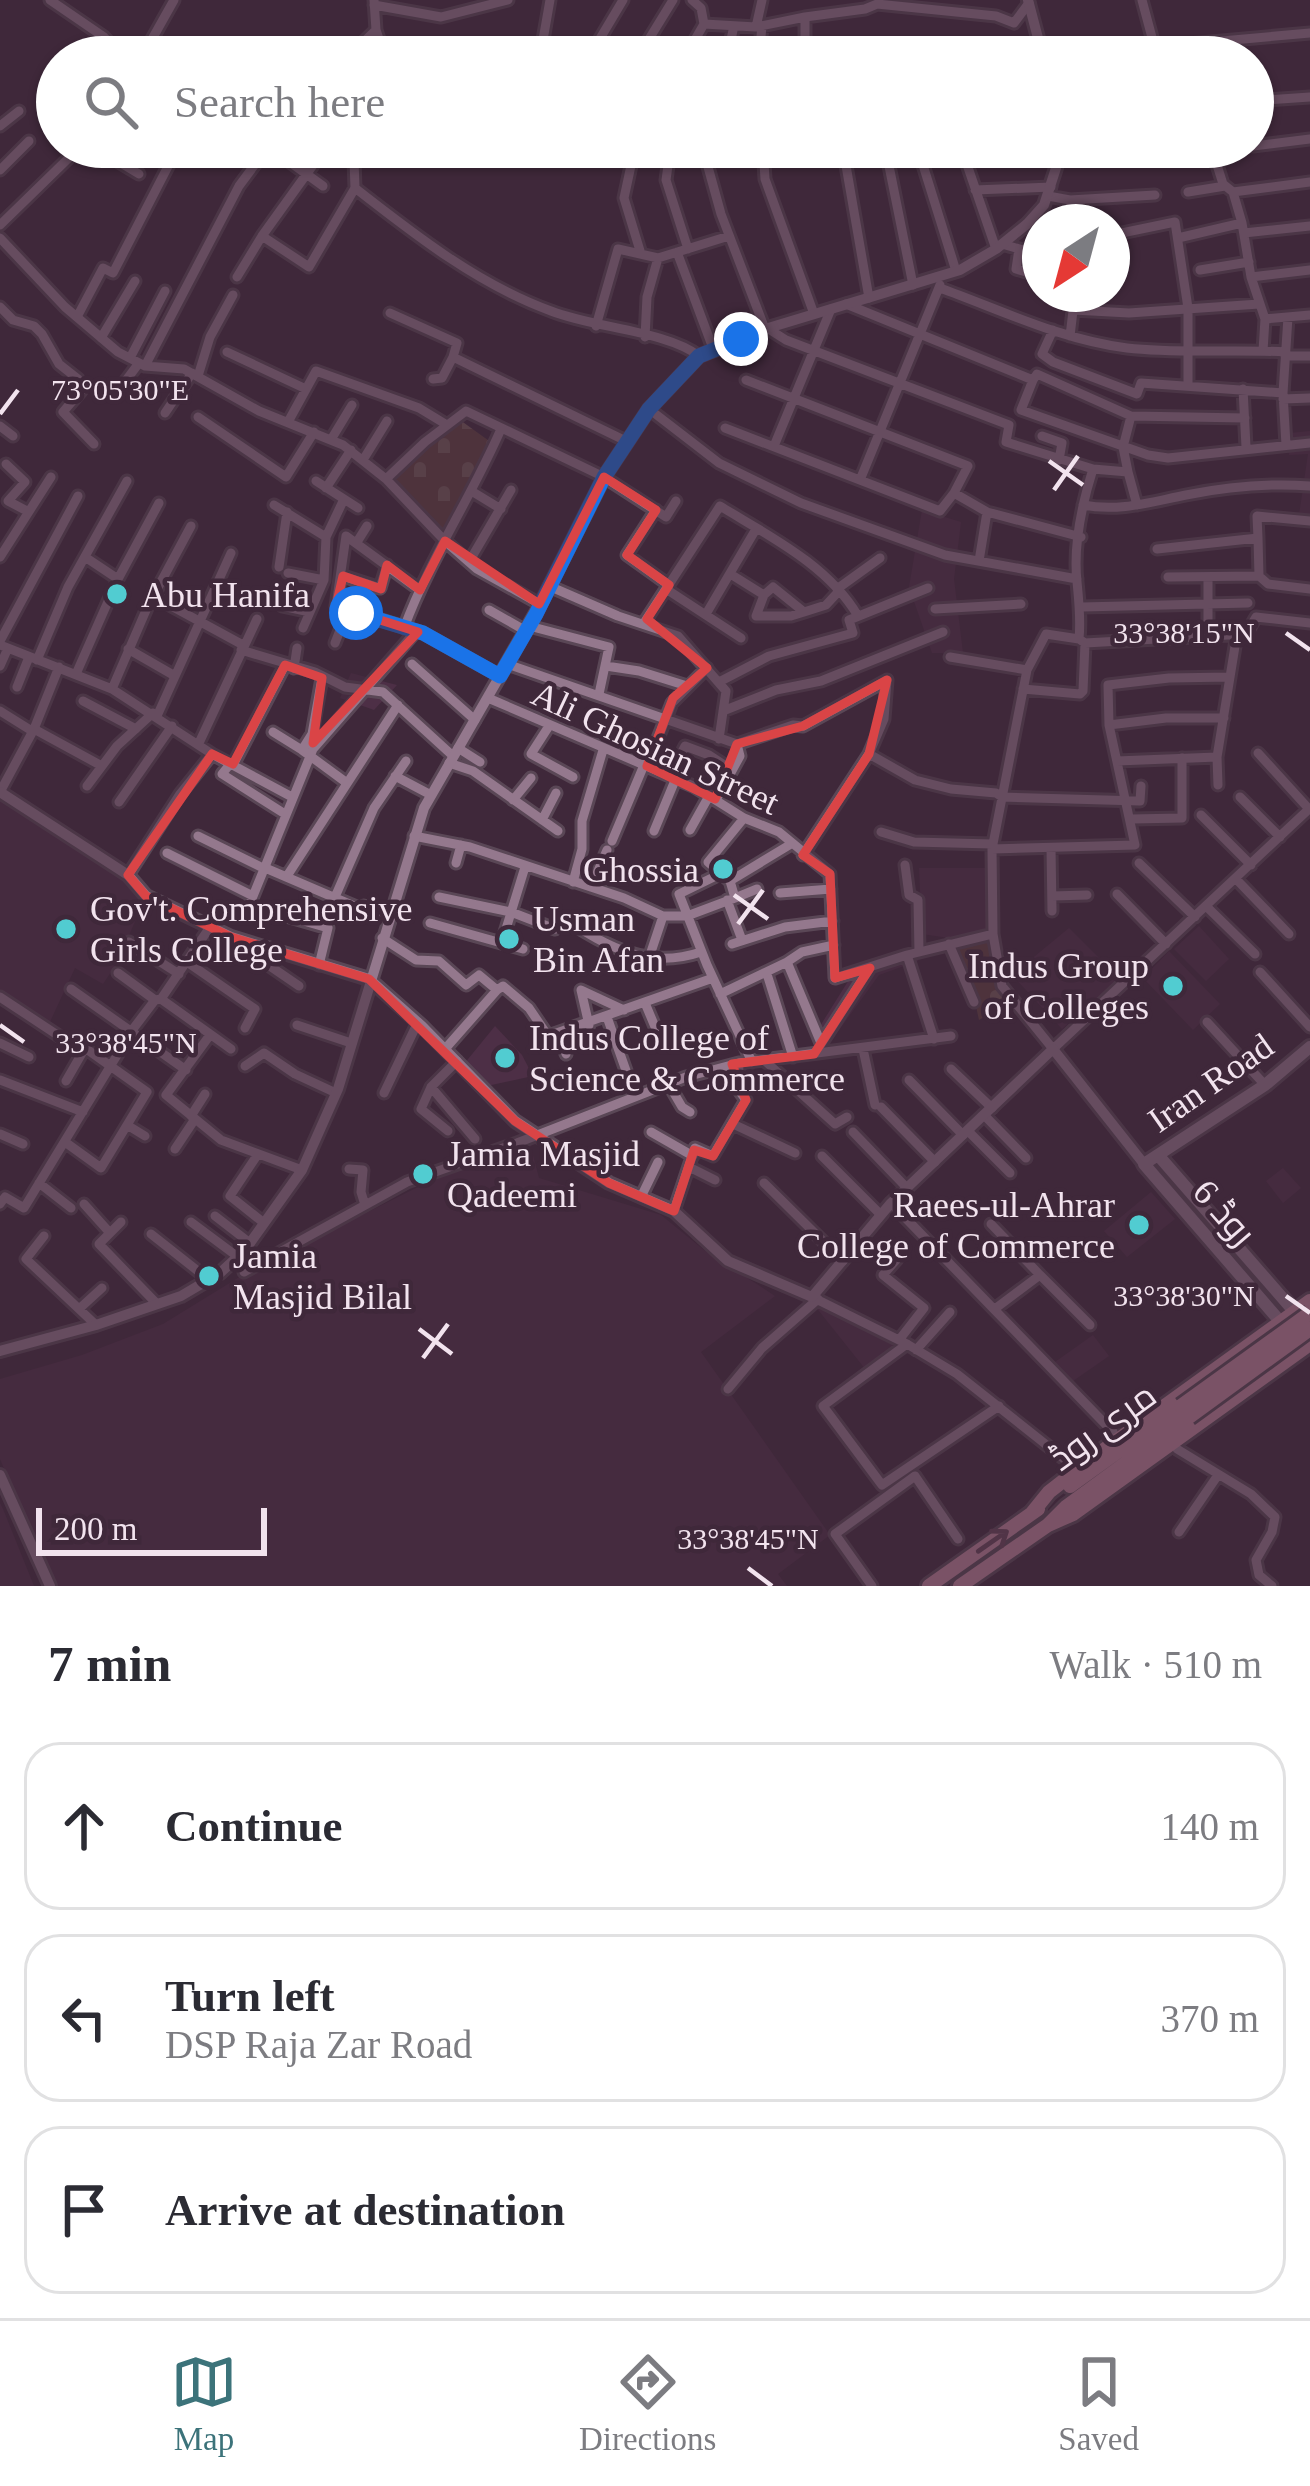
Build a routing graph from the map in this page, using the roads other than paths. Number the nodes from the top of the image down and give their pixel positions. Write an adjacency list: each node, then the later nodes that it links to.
1 (50, 0): 20 (street)
2 (174, 0): 21 (street)
3 (508, 0): 13 (street)
4 (550, 0): 24 (street)
5 (623, 0): 25 (street)
6 (673, 0): 26 (street)
7 (692, 0): 15 (street)
8 (762, 0): 17 (street)
9 (1142, 0): 32 (street)
10 (879, 2): 11 (street); 14 (street)
11 (1029, 2): 31 (street)
12 (374, 3): 13 (street); 18 (street)
13 (468, 5)
14 (805, 17): 17 (street); 30 (street)
15 (704, 24): 16 (street); 27 (street)
16 (734, 26): 17 (street); 28 (street)
17 (759, 27): 29 (street)
18 (376, 30): 22 (street); 23 (street)
19 (1310, 32): 33 (street)
20 (102, 36)
21 (154, 36)
22 (370, 36)
23 (378, 36)
24 (544, 36)
25 (602, 36)
26 (651, 36)
27 (697, 36)
28 (732, 36)
29 (759, 36)
30 (805, 36)
31 (1038, 36)
32 (1152, 36)
33 (1262, 36)
34 (1310, 98): 35 (street)
35 (1274, 100)
36 (19, 111): 37 (street)
37 (0, 126)
38 (1310, 139): 40 (street)
39 (29, 141): 58 (street)
40 (1274, 143)
41 (58, 168): 71 (street)
42 (129, 168): 60 (street)
43 (167, 168): 108 (street)
44 (253, 168): 127 (street)
45 (298, 168): 59 (street)
46 (309, 168): 59 (street)
47 (355, 168): 63 (street)
48 (630, 168): 83 (street)
49 (668, 168): 82 (street)
50 (711, 168): 76 (street)
51 (764, 168): 106 (street)
52 (846, 168): 97 (street)
53 (889, 168): 94 (street)
54 (924, 168): 88 (street)
55 (968, 168): 65 (street)
56 (1054, 168): 66 (street)
57 (1220, 168): 64 (street)
58 (0, 170)
59 (305, 173): 62 (street); 75 (street)
60 (139, 174)
61 (1310, 182): 64 (street)
62 (323, 186)
63 (356, 188): 75 (street); 111 (street)
64 (1229, 189): 67 (street); 73 (street)
65 (975, 190): 66 (street); 79 (street)
66 (1049, 191): 69 (street); 79 (street)
67 (1188, 192)
68 (1155, 196): 69 (street)
69 (1070, 200): 70 (street)
70 (1070, 204)
71 (0, 224)
72 (1310, 226): 73 (street)
73 (1243, 228): 78 (street); 85 (street)
74 (1130, 231): 78 (street)
75 (262, 236): 90 (street)
76 (729, 236): 82 (street); 112 (street)
77 (0, 238): 108 (street)
78 (1178, 238): 101 (street)
79 (999, 246): 80 (street); 88 (street)
80 (1019, 249): 81 (street); 89 (street)
81 (1022, 250)
82 (682, 251): 84 (street); 118 (street)
83 (640, 254): 84 (street); 111 (street)
84 (658, 258): 116 (street)
85 (1249, 262): 86 (street); 91 (street)
86 (1200, 270)
87 (1310, 270): 91 (street)
88 (956, 271): 93 (street)
89 (1022, 271)
90 (237, 277)
91 (1251, 277): 99 (street)
92 (135, 281): 117 (street)
93 (939, 282): 94 (street); 113 (street); 115 (street)
94 (913, 285): 97 (street)
95 (166, 291): 127 (street)
96 (233, 295): 128 (street)
97 (869, 298): 98 (street)
98 (847, 304): 102 (street); 115 (street)
99 (1259, 304): 101 (street); 110 (street)
100 (0, 307): 159 (street)
101 (1188, 308): 104 (street); 119 (street)
102 (831, 309): 106 (street); 120 (street)
103 (1075, 312): 114 (street)
104 (1111, 312)
105 (390, 313): 126 (street)
106 (814, 314): 112 (street)
107 (1310, 315): 109 (street)
108 (76, 316): 117 (street)
109 (1288, 317): 110 (street); 123 (street)
110 (1265, 319): 121 (street)
111 (596, 326): 116 (street)
112 (766, 328): 118 (street); 120 (street)
113 (1053, 330): 114 (street); 133 (street)
114 (1070, 335): 119 (street)
115 (921, 336): 131 (street); 132 (street)
116 (645, 337): 124 (street)
117 (101, 338): 127 (street)
118 (714, 350): 124 (street)
119 (1187, 350): 121 (street); 133 (street)
120 (814, 351): 132 (street); 138 (street)
121 (1263, 351): 123 (street)
122 (227, 352): 135 (street)
123 (1286, 354): 125 (street); 137 (street)
124 (699, 356): 141 (street)
125 (1310, 356)
126 (453, 357): 129 (street); 157 (street)
127 (138, 362): 128 (street); 134 (street)
128 (195, 374): 142 (street); 147 (street)
129 (433, 379)
130 (746, 380): 138 (street)
131 (1033, 380): 143 (street); 162 (street)
132 (900, 384): 153 (street); 166 (street)
133 (1188, 384): 136 (street)
134 (121, 387)
135 (306, 389): 147 (street); 148 (street)
136 (1243, 389): 137 (street); 145 (street)
137 (1283, 396): 139 (street); 160 (street)
138 (795, 398): 153 (street); 161 (street)
139 (1310, 398)
140 (352, 405): 156 (street)
141 (649, 409): 157 (street); 209 (street)
142 (165, 413)
143 (1131, 416): 145 (street); 162 (street)
144 (198, 417): 152 (street)
145 (1245, 418): 163 (street)
146 (387, 421): 165 (street)
147 (287, 422): 152 (street)
148 (447, 425): 151 (street); 172 (street)
149 (0, 427): 154 (street)
150 (725, 428): 161 (street)
151 (501, 429): 171 (street); 179 (street)
152 (314, 432): 156 (street)
153 (880, 432): 173 (street); 180 (street)
154 (13, 436)
155 (1042, 436): 166 (street)
156 (332, 438): 164 (street)
157 (626, 441): 171 (street)
158 (1310, 443): 160 (street)
159 (94, 444)
160 (1286, 445): 163 (street)
161 (774, 446): 173 (street)
162 (1124, 447): 163 (street); 169 (street)
163 (1246, 447)
164 (351, 450): 165 (street); 177 (street)
165 (363, 460): 172 (street)
166 (1059, 460): 168 (street)
167 (6, 464): 181 (street)
168 (1093, 469): 169 (street); 187 (street)
169 (1127, 472): 188 (street)
170 (50, 477): 191 (street)
171 (604, 477): 192 (street); 220 (street)
172 (386, 479): 202 (street)
173 (860, 479): 180 (street)
174 (127, 481): 207 (street)
175 (316, 481): 177 (street)
176 (1310, 486): 188 (street)
177 (326, 488): 183 (street)
178 (511, 490): 190 (street)
179 (473, 492): 190 (street); 202 (street)
180 (954, 494): 194 (street)
181 (5, 496): 191 (street)
182 (78, 496): 256 (street)
183 (344, 499): 189 (street); 199 (street)
184 (676, 501): 192 (street)
185 (159, 503): 217 (street)
186 (274, 505): 193 (street)
187 (1083, 505): 188 (street); 200 (street)
188 (1138, 505)
189 (358, 508)
190 (501, 508): 210 (street)
191 (27, 511): 206 (street)
192 (656, 511): 221 (street)
193 (286, 512): 199 (street); 219 (street)
194 (987, 512): 200 (street); 209 (street)
195 (1310, 521): 201 (street)
196 (191, 526): 227 (street)
197 (367, 526): 203 (street)
198 (756, 529): 212 (street); 221 (street); 225 (street)
199 (326, 536): 219 (street)
200 (1081, 537): 218 (street)
201 (1258, 538): 204 (street); 213 (street)
202 (445, 541): 210 (street); 224 (street)
203 (357, 542): 211 (street); 214 (street)
204 (1157, 549)
205 (231, 553): 242 (street)
206 (0, 557)
207 (85, 557): 217 (street); 262 (street)
208 (880, 558): 225 (street)
209 (979, 561): 218 (street)
210 (469, 562): 229 (street)
211 (387, 565): 214 (street); 224 (street)
212 (731, 575): 226 (street); 239 (street)
213 (1258, 575): 216 (street); 223 (street)
214 (343, 576): 235 (street)
215 (1168, 577): 216 (street)
216 (1208, 577): 231 (street)
217 (118, 579): 271 (street)
218 (1076, 579): 233 (street)
219 (324, 580): 237 (street)
220 (549, 586): 229 (street); 243 (street)
221 (667, 587): 239 (street); 243 (street)
222 (928, 588): 240 (street)
223 (1310, 589)
224 (420, 590): 246 (street)
225 (838, 590): 238 (street); 240 (street)
226 (764, 595): 238 (street); 238 (street)
227 (153, 596): 242 (street); 260 (street)
228 (1248, 603): 231 (street)
229 (540, 604): 247 (street)
230 (1021, 604): 234 (street)
231 (1208, 604): 233 (street); 251 (street)
232 (282, 606): 237 (street)
233 (1082, 607): 254 (street)
234 (935, 609)
235 (348, 610): 246 (street); 255 (street)
236 (489, 610): 247 (street)
237 (310, 612): 245 (street)
238 (804, 612)
239 (706, 614): 253 (street)
240 (858, 616): 276 (street)
241 (257, 619): 257 (street)
242 (201, 620): 257 (street); 272 (street)
243 (644, 623): 269 (street)
244 (1310, 623): 252 (street)
245 (303, 628)
246 (404, 628): 249 (street)
247 (528, 628): 258 (street); 264 (street)
248 (616, 631): 258 (street)
249 (416, 632): 273 (street); 279 (street)
250 (943, 632): 287 (street)
251 (1208, 634): 252 (street); 254 (street)
252 (1237, 634): 274 (street)
253 (741, 638)
254 (1082, 641): 270 (street); 281 (street)
255 (335, 644)
256 (3, 645): 262 (street); 265 (street)
257 (242, 647): 266 (street); 299 (street)
258 (610, 647): 267 (street)
259 (297, 648): 266 (street)
260 (128, 650): 272 (street); 280 (street)
261 (950, 657): 270 (street)
262 (33, 658): 268 (street); 278 (street)
263 (412, 664): 291 (street)
264 (507, 664): 273 (street); 282 (street)
265 (0, 666)
266 (290, 666): 275 (street); 312 (street)
267 (606, 666): 277 (street); 282 (street)
268 (58, 667): 271 (street); 296 (street)
269 (707, 668): 276 (street); 277 (street)
270 (1027, 670): 281 (street)
271 (76, 674): 280 (street)
272 (175, 676): 288 (street)
273 (500, 676): 283 (street)
274 (1231, 677): 289 (street); 293 (street)
275 (322, 678): 279 (street); 302 (street)
276 (719, 682): 287 (street)
277 (687, 686): 290 (street)
278 (17, 687)
279 (364, 687): 285 (street); 302 (street)
280 (112, 689): 288 (street)
281 (1023, 689): 328 (street)
282 (599, 694): 290 (street)
283 (488, 698): 291 (street); 292 (street, Ali Ghosian Street)
284 (83, 700): 295 (street)
285 (398, 705): 306 (street); 320 (street)
286 (0, 711): 296 (street)
287 (723, 711): 298 (street)
288 (155, 714): 294 (street); 295 (street)
289 (1224, 718): 293 (street); 307 (street)
290 (665, 719): 298 (street); 314 (street)
291 (475, 720): 306 (street)
292 (549, 725): 301 (street, Ali Ghosian Street); 317 (street)
293 (1109, 725): 310 (street)
294 (172, 726): 299 (street); 333 (street)
295 (136, 729): 313 (street)
296 (33, 730): 313 (street); 324 (street)
297 (273, 732): 302 (street)
298 (718, 739): 300 (street)
299 (199, 743): 304 (street)
300 (737, 744): 305 (street); 315 (street)
301 (603, 750): 314 (street, Ali Ghosian Street); 364 (street)
302 (307, 753): 320 (street); 327 (street)
303 (1258, 753): 334 (street)
304 (212, 754): 312 (street); 360 (street)
305 (869, 754): 328 (street); 353 (street)
306 (453, 756): 311 (street); 326 (street); 331 (street)
307 (1217, 757): 308 (street); 321 (street)
308 (1182, 758): 310 (street); 338 (street)
309 (406, 761): 316 (street)
310 (1117, 761): 332 (street)
311 (479, 762)
312 (232, 763): 327 (street); 335 (street)
313 (100, 765): 322 (street)
314 (645, 766): 318 (street, Ali Ghosian Street); 365 (street)
315 (732, 770): 318 (street); 330 (street)
316 (395, 776): 326 (street); 373 (street)
317 (572, 777)
318 (673, 777): 330 (street, Ali Ghosian Street); 342 (street)
319 (530, 778): 331 (street)
320 (347, 783): 361 (street)
321 (1218, 785)
322 (87, 786)
323 (1141, 786): 332 (street)
324 (0, 792): 360 (street)
325 (556, 794): 339 (street)
326 (431, 795): 345 (street)
327 (292, 797): 335 (street)
328 (1002, 797): 332 (street); 349 (street)
329 (1240, 797): 346 (street)
330 (712, 798): 337 (street, Ali Ghosian Street); 340 (street)
331 (513, 800): 339 (street)
332 (1126, 800): 338 (street)
333 (119, 802)
334 (1310, 808): 346 (street)
335 (285, 814): 358 (street)
336 (1201, 815): 357 (street)
337 (744, 818): 347 (street, Ali Ghosian Street); 362 (street)
338 (1132, 819): 350 (street)
339 (542, 820): 341 (street)
340 (690, 830)
341 (558, 831)
342 (654, 831)
343 (881, 832): 349 (street)
344 (198, 836): 358 (street)
345 (416, 837): 348 (street); 351 (street); 379 (street)
346 (1280, 837): 357 (street)
347 (791, 844): 353 (street, Ali Ghosian Street); 362 (street)
348 (461, 845): 354 (street); 359 (street)
349 (992, 847): 350 (street); 386 (street)
350 (1051, 848): 372 (street)
351 (441, 849)
352 (167, 853): 371 (street)
353 (803, 855): 367 (street, Ali Ghosian Street)
354 (457, 863)
355 (1139, 863): 382 (street)
356 (905, 865): 397 (street)
357 (1251, 865): 363 (street)
358 (263, 867): 361 (street); 371 (street)
359 (525, 867): 364 (street); 378 (street)
360 (128, 875): 385 (street)
361 (287, 876): 373 (street)
362 (725, 878): 375 (street); 381 (street)
363 (1236, 879): 376 (street); 387 (street)
364 (573, 882): 365 (street)
365 (590, 887): 380 (street)
366 (757, 889): 375 (street)
367 (831, 890): 368 (street); 383 (street)
368 (780, 893)
369 (1117, 894): 392 (street)
370 (1087, 895): 372 (street)
371 (253, 896): 402 (street)
372 (1052, 896): 377 (street)
373 (334, 897): 379 (street)
374 (439, 897): 378 (street)
375 (731, 899): 381 (street); 383 (street)
376 (1207, 907): 382 (street); 398 (street)
377 (1052, 911)
378 (511, 912): 390 (street); 399 (street)
379 (389, 915): 388 (street)
380 (663, 916): 381 (street); 399 (street)
381 (687, 916): 396 (street)
382 (1195, 917): 392 (street)
383 (832, 921): 393 (street)
384 (430, 923): 390 (street)
385 (210, 927): 394 (street); 400 (street)
386 (993, 934): 391 (street); 441 (street)
387 (1289, 934)
388 (382, 938): 409 (street); 412 (street)
389 (129, 942): 406 (street)
390 (502, 942): 395 (street)
391 (949, 944): 397 (street); 416 (street)
392 (1166, 944): 441 (street)
393 (834, 945): 401 (street); 403 (street)
394 (269, 948): 402 (street); 410 (street)
395 (523, 949)
396 (701, 952): 399 (street); 408 (street)
397 (913, 953): 403 (street); 431 (street)
398 (1255, 955)
399 (649, 958)
400 (188, 962): 406 (street); 425 (street)
401 (787, 962): 407 (street); 435 (street)
402 (319, 965): 409 (street)
403 (870, 968): 435 (street)
404 (1260, 972): 424 (street)
405 (118, 973): 415 (street)
406 (179, 974): 415 (street)
407 (767, 974): 413 (street); 446 (street)
408 (713, 978): 413 (street); 417 (street)
409 (369, 979): 420 (street); 434 (street)
410 (299, 986)
411 (71, 989): 426 (street)
412 (497, 991): 429 (street); 439 (street)
413 (720, 994): 448 (street)
414 (0, 998): 428 (street)
415 (158, 1000): 426 (street); 427 (street)
416 (974, 1002)
417 (645, 1003): 418 (street); 432 (street)
418 (624, 1010): 419 (street); 422 (street)
419 (607, 1017): 422 (street); 463 (street)
420 (418, 1022): 439 (street); 461 (street)
421 (1207, 1022): 458 (street)
422 (589, 1024): 429 (street)
423 (297, 1025): 434 (street)
424 (1310, 1027)
425 (245, 1028)
426 (133, 1029): 450 (street); 453 (street)
427 (210, 1034): 438 (street); 453 (street)
428 (58, 1035): 437 (street); 442 (street)
429 (560, 1035): 443 (street)
430 (951, 1036): 431 (street)
431 (934, 1040): 440 (street)
432 (661, 1041)
433 (0, 1043): 445 (street)
434 (351, 1043): 460 (street)
435 (821, 1043): 444 (street)
436 (1310, 1047): 458 (main road, Iran Road)
437 (85, 1048): 450 (street); 456 (street)
438 (231, 1049)
439 (446, 1049): 447 (street)
440 (863, 1049): 444 (street); 489 (street)
441 (1053, 1049): 466 (street); 490 (street)
442 (50, 1050)
443 (566, 1054)
444 (814, 1054): 446 (street)
445 (29, 1057)
446 (793, 1057): 448 (street)
447 (457, 1061): 459 (street); 476 (street)
448 (758, 1061): 449 (street); 468 (street)
449 (740, 1063): 457 (street); 469 (street)
450 (110, 1066): 464 (street); 470 (street)
451 (245, 1066): 460 (street)
452 (951, 1069): 466 (street)
453 (186, 1070): 467 (street)
454 (0, 1080): 464 (street)
455 (909, 1080): 474 (street)
456 (66, 1082)
457 (668, 1083): 463 (street); 465 (street)
458 (1265, 1085): 484 (main road, Iran Road)
459 (431, 1088): 471 (street); 478 (street)
460 (336, 1093): 492 (street)
461 (384, 1093)
462 (205, 1094): 467 (street)
463 (635, 1096): 476 (street)
464 (83, 1112): 479 (street)
465 (690, 1112)
466 (988, 1112): 474 (street); 486 (street)
467 (193, 1117): 481 (street); 483 (street)
468 (847, 1117)
469 (733, 1124): 482 (street); 487 (street)
470 (127, 1125): 477 (street); 479 (street)
471 (448, 1131)
472 (651, 1132): 487 (street)
473 (853, 1132): 497 (street)
474 (966, 1133): 489 (street); 493 (street)
475 (0, 1134): 480 (street)
476 (535, 1135): 498 (street); 502 (street)
477 (146, 1136)
478 (475, 1139)
479 (65, 1142): 495 (street)
480 (23, 1144)
481 (176, 1149)
482 (795, 1153)
483 (258, 1154): 492 (street); 509 (street)
484 (1158, 1155): 490 (main road, Iran Road); 528 (main road, روڈ 6)
485 (822, 1156): 505 (street)
486 (1026, 1158)
487 (691, 1161): 494 (street); 504 (street)
488 (658, 1162): 498 (street)
489 (935, 1162): 497 (street)
490 (1144, 1164): 529 (main road, روڈ 6)
491 (349, 1169): 502 (street)
492 (302, 1170): 509 (street)
493 (1010, 1173)
494 (715, 1180)
495 (39, 1183): 499 (street); 503 (street)
496 (764, 1183): 517 (street)
497 (907, 1188): 500 (street)
498 (641, 1197): 504 (street)
499 (2, 1198)
500 (891, 1203): 505 (street); 525 (street)
501 (84, 1204): 511 (street)
502 (365, 1205): 518 (street)
503 (71, 1208)
504 (674, 1211): 522 (street)
505 (881, 1215): 517 (street)
506 (215, 1216): 514 (street)
507 (122, 1222): 511 (street)
508 (191, 1222): 515 (street)
509 (264, 1222): 514 (street)
510 (991, 1224): 519 (street)
511 (110, 1233): 524 (street)
512 (151, 1234): 520 (street)
513 (44, 1236): 526 (street)
514 (250, 1243): 515 (street)
515 (238, 1257): 520 (street)
516 (897, 1259): 533 (street)
517 (843, 1261): 522 (street)
518 (244, 1272)
519 (1040, 1274): 525 (street); 531 (street)
520 (208, 1280): 524 (street)
521 (102, 1288): 526 (street)
522 (815, 1298): 533 (street); 536 (street)
523 (1310, 1301): 528 (main road)
524 (157, 1304): 530 (street)
525 (996, 1308): 539 (street)
526 (80, 1309): 530 (street)
527 (950, 1312): 533 (street)
528 (1302, 1312): 529 (main road); 532 (main road, روڈ 6); 538 (main road, مری روڈ, bridge)
529 (1280, 1322): 534 (main road, روڈ 6); 544 (main road)
530 (96, 1325): 535 (street)
531 (1090, 1325)
532 (1310, 1329): 538 (main road, مری روڈ, bridge)
533 (908, 1345): 537 (street); 537 (street)
534 (1309, 1348): 545 (main road)
535 (0, 1351)
536 (728, 1389)
537 (999, 1406): 541 (street)
538 (1185, 1412): 544 (main road, مری روڈ); 545 (main road, مری روڈ)
539 (1113, 1432)
540 (1177, 1449): 543 (street)
541 (1068, 1462)
542 (0, 1475): 548 (street)
543 (1218, 1475): 546 (street); 552 (street)
544 (1032, 1514): 550 (main road, مری روڈ, one-way to 544)
545 (1048, 1525): 551 (main road, مری روڈ)
546 (1179, 1532)
547 (958, 1539): 549 (street)
548 (50, 1586)
549 (872, 1586)
550 (929, 1586)
551 (960, 1586)
552 (1272, 1586)

